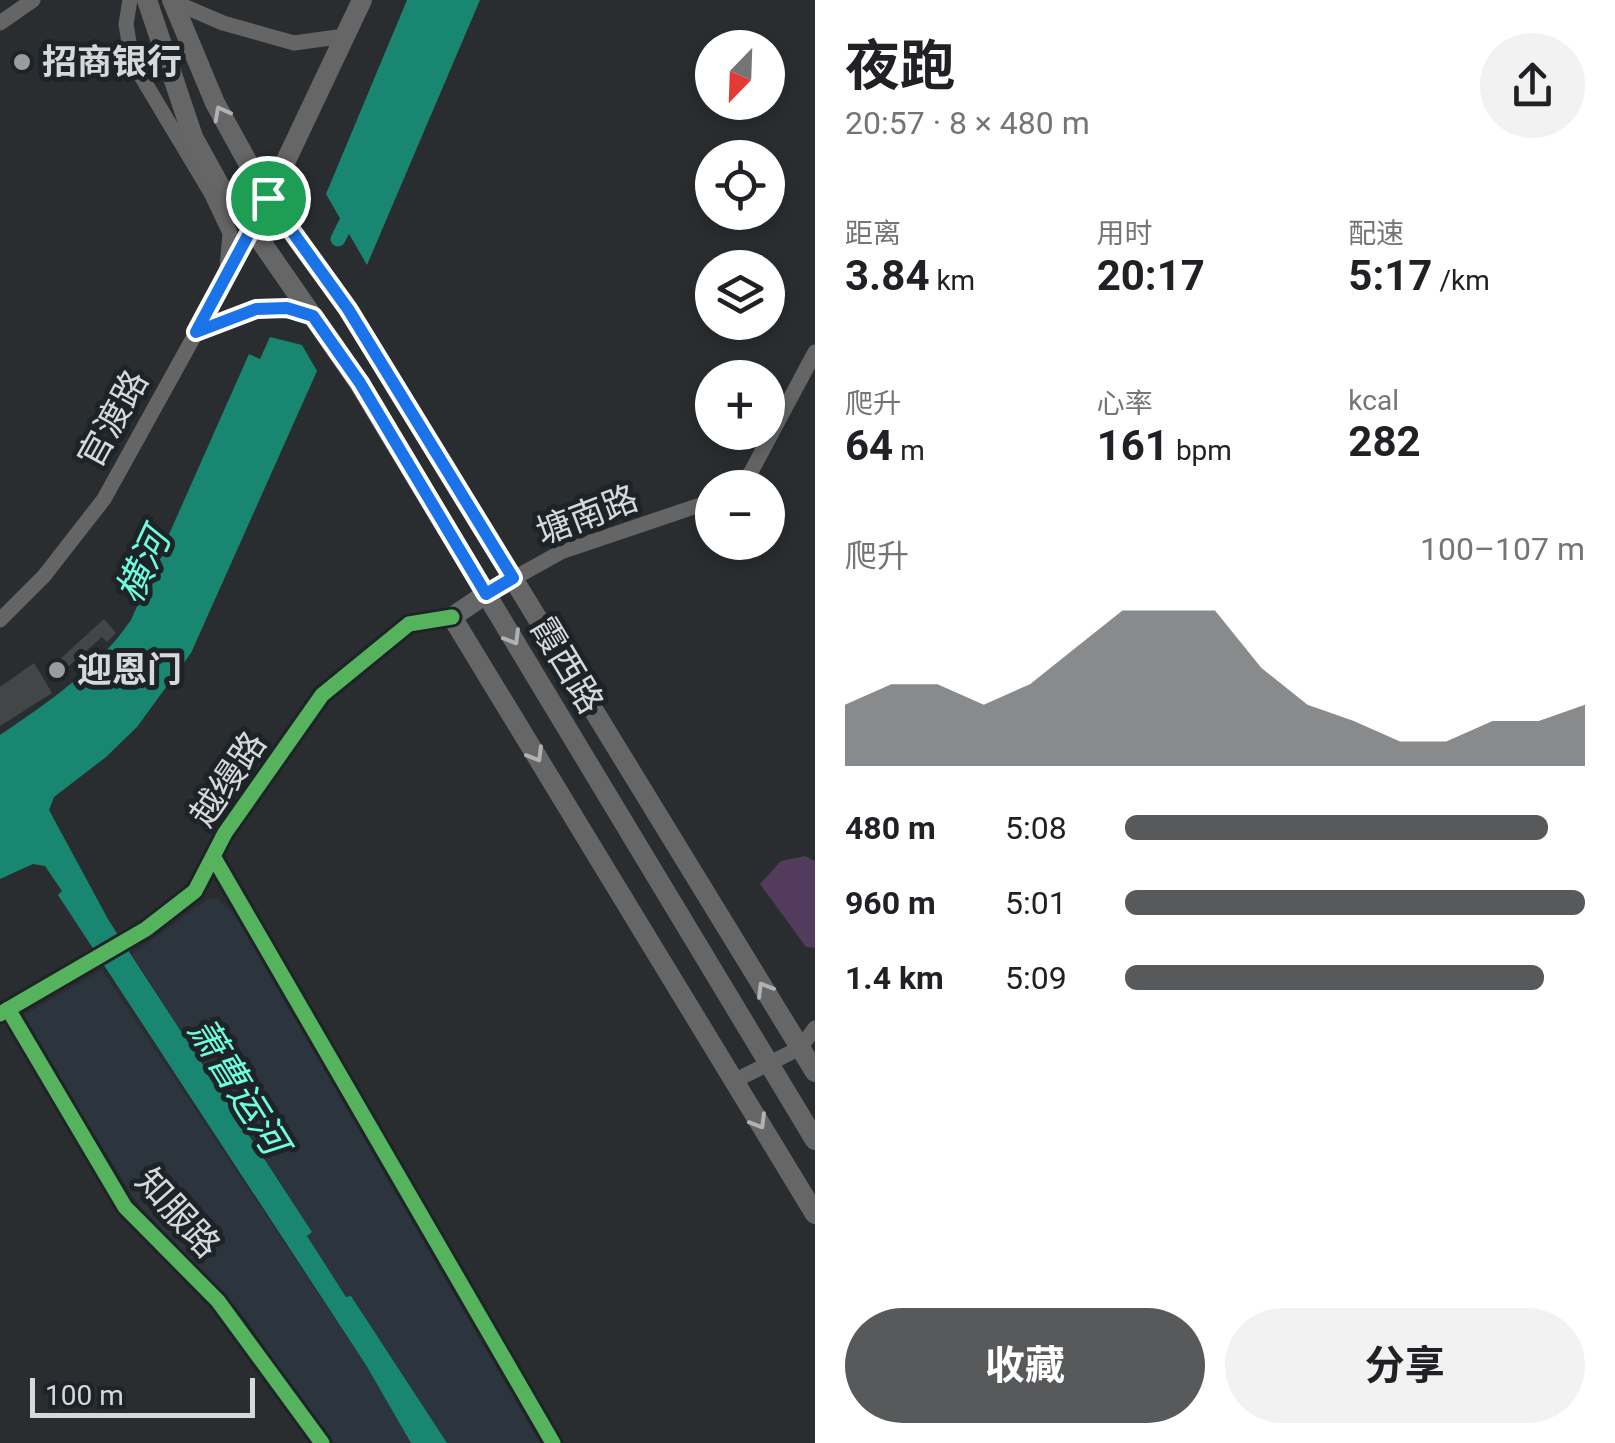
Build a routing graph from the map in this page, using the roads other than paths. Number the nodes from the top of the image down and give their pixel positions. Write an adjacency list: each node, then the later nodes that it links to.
1 (32, 0): 6 (street)
2 (130, 0): 10 (street)
3 (147, 0): 9 (main road, 霞西路)
4 (172, 0): 7 (street); 8 (main road, 霞西路, one-way to 4)
5 (362, 0): 7 (main road)
6 (0, 23)
7 (344, 36): 8 (main road)
8 (268, 198): 9 (main road); 16 (main road, 霞西路)
9 (254, 230): 10 (street, 官渡路); 11 (main road, 霞西路)
10 (226, 278): 12 (street, 官渡路)
11 (313, 316): 12 (street); 17 (main road, 霞西路)
12 (196, 332): 19 (street, 官渡路)
13 (815, 352): 14 (street)
14 (752, 470)
15 (695, 508): 16 (street, 塘南路)
16 (513, 578): 17 (street, 塘南路); 23 (main road, 霞西路, one-way to 16)
17 (486, 594): 18 (main road); 24 (main road, 霞西路, one-way to 24)
18 (452, 618): 20 (street, 越缦路); 26 (main road, one-way to 26)
19 (0, 620)
20 (213, 856): 21 (street, 越缦路); 30 (street)
21 (4, 1011): 29 (street, 知服路)
22 (815, 1028): 23 (street)
23 (800, 1048): 24 (street); 25 (main road, 霞西路)
24 (770, 1066): 26 (street); 27 (main road, 霞西路)
25 (815, 1072)
26 (734, 1081): 28 (main road, one-way to 28)
27 (815, 1140)
28 (815, 1214)
29 (322, 1443)
30 (553, 1443)

